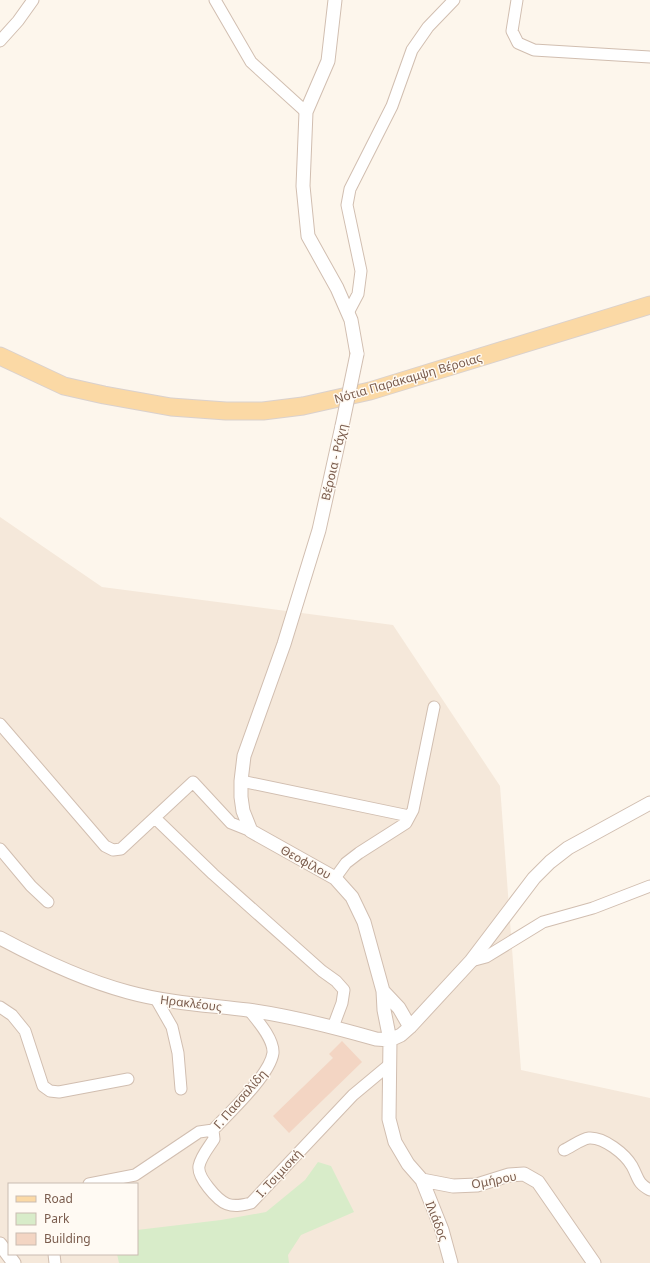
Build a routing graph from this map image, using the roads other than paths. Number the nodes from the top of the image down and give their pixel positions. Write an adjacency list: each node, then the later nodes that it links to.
1 (33, 0): 6 (street)
2 (215, 0): 8 (street)
3 (335, 0): 8 (street, Βέροια - Ράχη)
4 (454, 0): 10 (street)
5 (517, 0): 7 (street)
6 (0, 41)
7 (650, 57)
8 (306, 112): 10 (street, Βέροια - Ράχη)
9 (650, 305): 11 (main road, Νότια Παράκαμψη Βέροιας)
10 (348, 313): 14 (street, Βέροια - Ράχη, bridge)
11 (0, 356)
12 (434, 707): 16 (street)
13 (0, 724): 17 (street)
14 (241, 781): 16 (street); 18 (street, Βέροια - Ράχη)
15 (650, 803): 24 (street)
16 (409, 816): 20 (street)
17 (154, 818): 18 (street); 29 (street)
18 (252, 831): 20 (street, Θεοφίλου)
19 (0, 849): 22 (street)
20 (335, 878): 25 (street, Θεοφίλου)
21 (650, 886): 24 (street)
22 (48, 902)
23 (0, 938): 26 (street, Ηρακλέους)
24 (471, 961): 30 (street)
25 (383, 991): 30 (street, Θεοφίλου); 31 (street, Θεοφίλου)
26 (156, 999): 28 (street, Ηρακλέους); 34 (street)
27 (0, 1007): 33 (street)
28 (249, 1010): 29 (street, Ηρακλέους); 35 (street, Γ. Πασσαλίδη)
29 (333, 1027): 31 (street, Ηρακλέους)
30 (410, 1027): 31 (street)
31 (390, 1040): 32 (street, Θεοφίλου)
32 (389, 1065): 35 (street, Ι. Τσιμισκή); 37 (street, Ιλιάδος)
33 (128, 1079)
34 (181, 1089)
35 (213, 1130): 38 (street, Γ. Πασσαλίδη)
36 (564, 1150): 39 (street)
37 (422, 1180): 42 (street, Ιλιάδος); 43 (street, Ομήρου)
38 (94, 1183)
39 (650, 1190)
40 (0, 1244): 41 (street)
41 (8, 1255)
42 (451, 1263)
43 (594, 1263)

